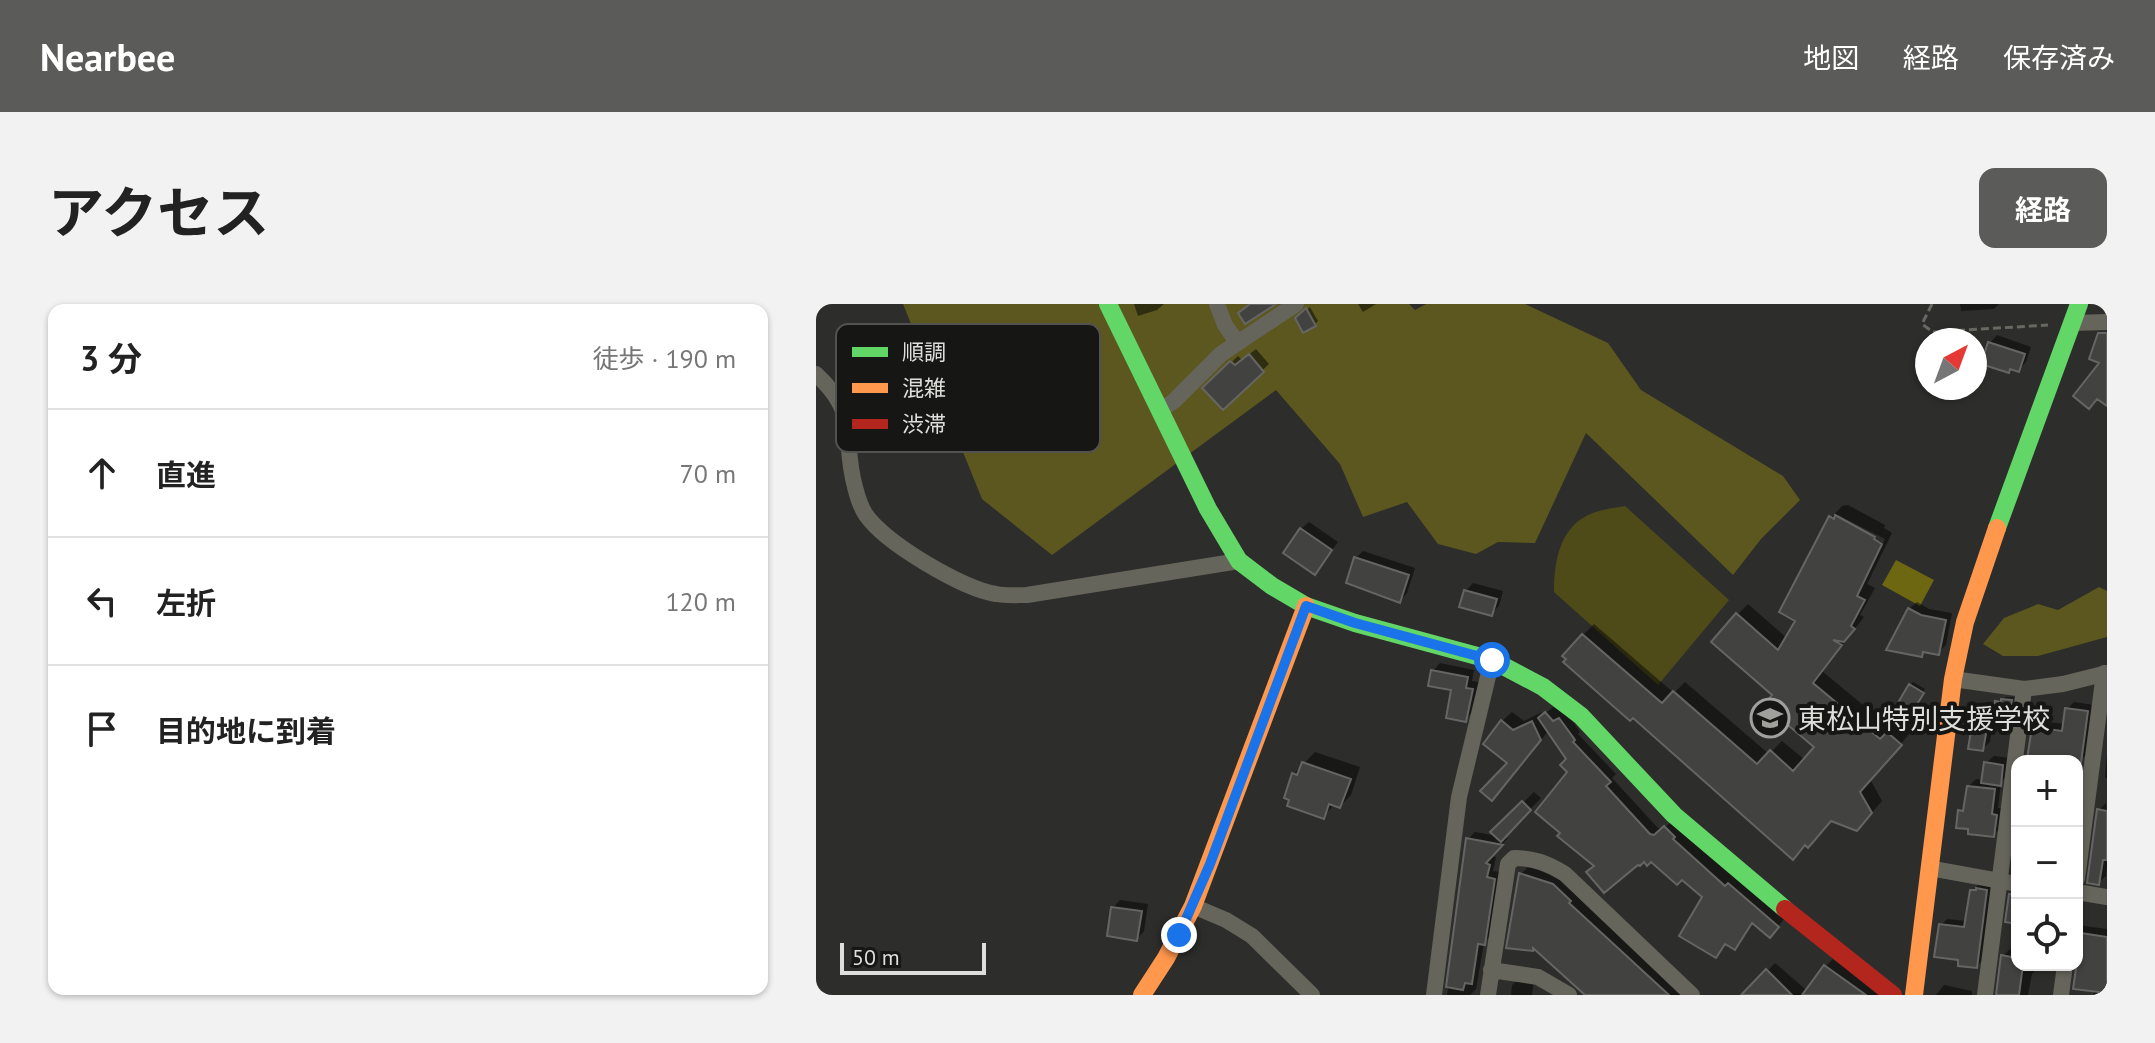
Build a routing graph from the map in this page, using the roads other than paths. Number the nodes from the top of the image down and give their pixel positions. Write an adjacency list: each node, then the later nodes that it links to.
1 (1108, 304): 10 (street)
2 (1217, 304): 7 (street)
3 (1296, 304): 7 (street)
4 (2079, 304): 6 (street)
5 (2107, 322): 6 (street)
6 (2072, 323): 16 (street)
7 (1237, 342): 10 (street)
8 (816, 374): 9 (street)
9 (836, 396)
10 (1161, 410): 12 (street)
11 (850, 452): 12 (street)
12 (1239, 561): 13 (street)
13 (1306, 606): 14 (street); 23 (street)
14 (1492, 660): 28 (street); 32 (street)
15 (2106, 673): 17 (street); 18 (street)
16 (1953, 679): 17 (street); 19 (street)
17 (2024, 689): 20 (street)
18 (2083, 836)
19 (1929, 868): 20 (street); 33 (street)
20 (2009, 883): 34 (street)
21 (2083, 893): 22 (street)
22 (2107, 897)
23 (1193, 906): 26 (street); 27 (street)
24 (1491, 970): 29 (street); 30 (street); 31 (street)
25 (2064, 971): 35 (street)
26 (1142, 995)
27 (1312, 995)
28 (1434, 995)
29 (1488, 995)
30 (1569, 995)
31 (1692, 995)
32 (1893, 995)
33 (1914, 995)
34 (1985, 995)
35 (2061, 995)

